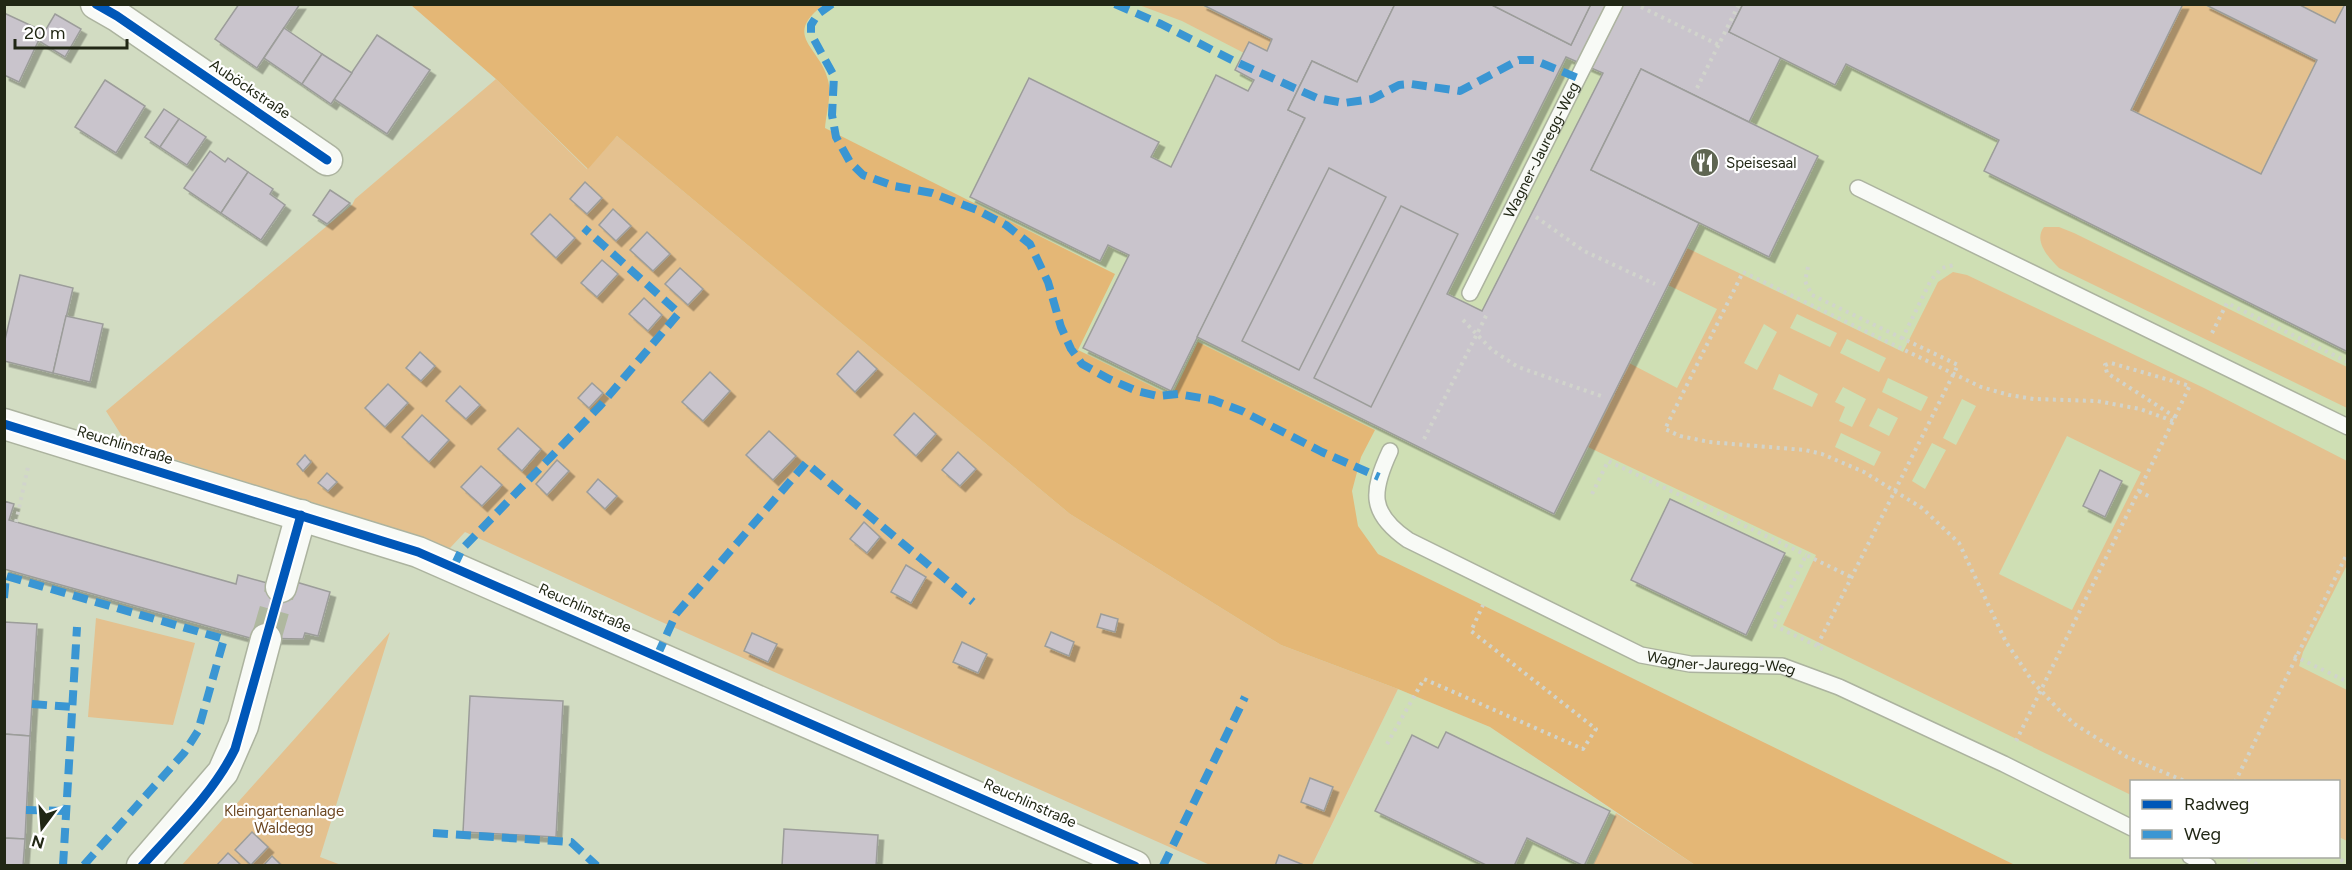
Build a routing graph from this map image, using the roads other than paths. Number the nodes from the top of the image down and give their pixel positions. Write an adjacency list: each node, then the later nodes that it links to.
1 (96, 4): 3 (street, Auböckstraße)
2 (1615, 4): 5 (lane, Wagner-Jauregg-Weg)
3 (327, 160)
4 (1858, 188): 7 (lane)
5 (1470, 293)
6 (4, 424): 9 (street, Reuchlinstraße)
7 (2348, 426)
8 (1390, 451): 12 (lane, Wagner-Jauregg-Weg)
9 (301, 515): 10 (street); 15 (street, Reuchlinstraße)
10 (281, 587)
11 (267, 639): 14 (street)
12 (2130, 827)
13 (2194, 858): 16 (lane)
14 (142, 866)
15 (1135, 866)
16 (2208, 866)

